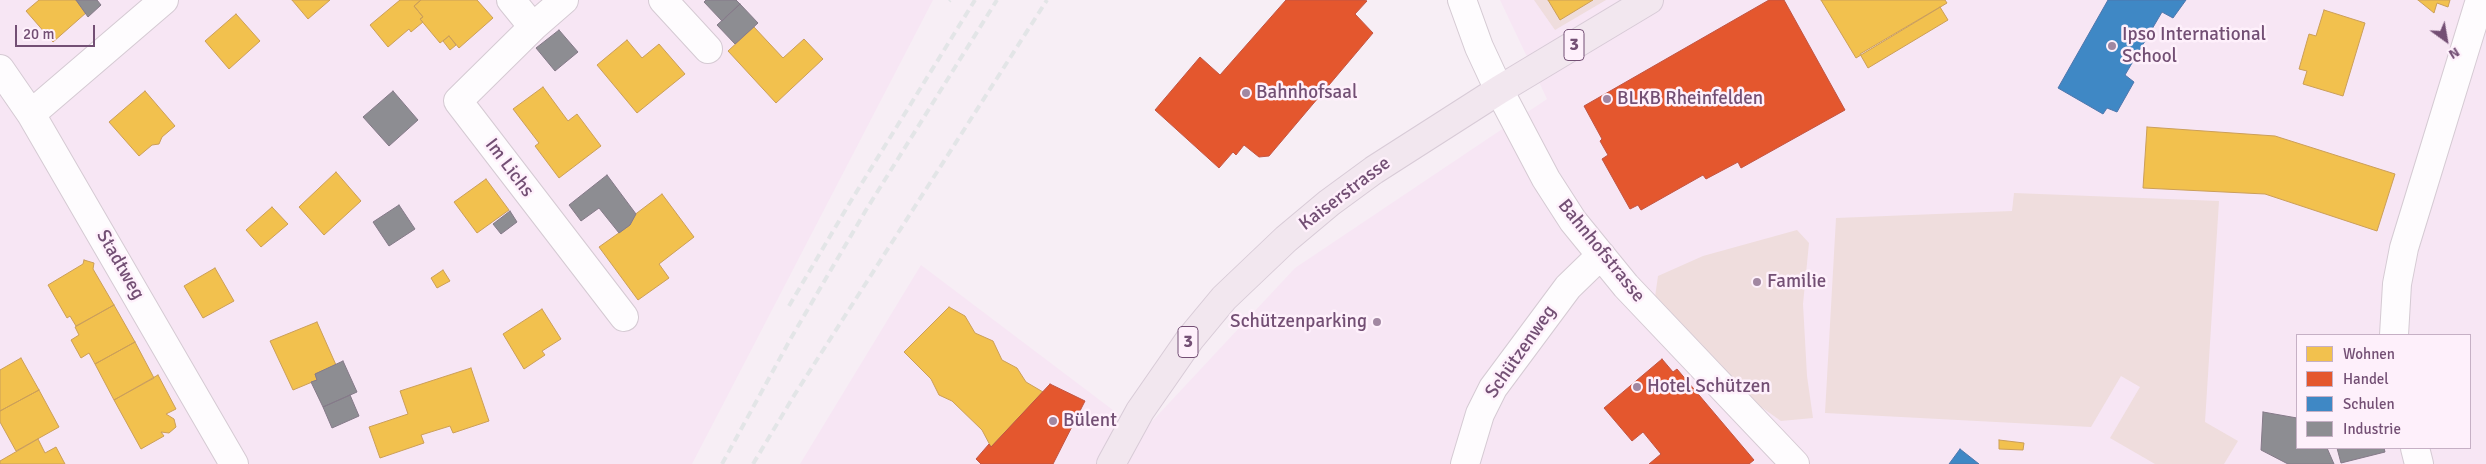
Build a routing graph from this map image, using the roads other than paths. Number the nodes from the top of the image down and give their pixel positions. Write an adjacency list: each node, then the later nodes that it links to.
1 (164, 0): 12 (street)
2 (511, 0): 8 (street)
3 (564, 0): 8 (street, Im Lichs)
4 (663, 0): 9 (street)
5 (1462, 0): 11 (street, Bahnhofstrasse)
6 (1648, 0): 11 (main road, Kaiserstrasse / 3)
7 (2480, 0): 15 (street)
8 (533, 27): 14 (street, Im Lichs)
9 (708, 50)
10 (0, 69): 12 (street, Stadtweg)
11 (1499, 90): 13 (street, Bahnhofstrasse); 18 (main road, Kaiserstrasse / 3)
12 (31, 114): 17 (street, Stadtweg)
13 (1601, 254): 19 (street, Schützenweg); 20 (street, Bahnhofstrasse)
14 (624, 318)
15 (2394, 334)
16 (2415, 449): 21 (street)
17 (234, 464)
18 (1111, 464)
19 (1465, 464)
20 (1795, 464)
21 (2419, 464)

